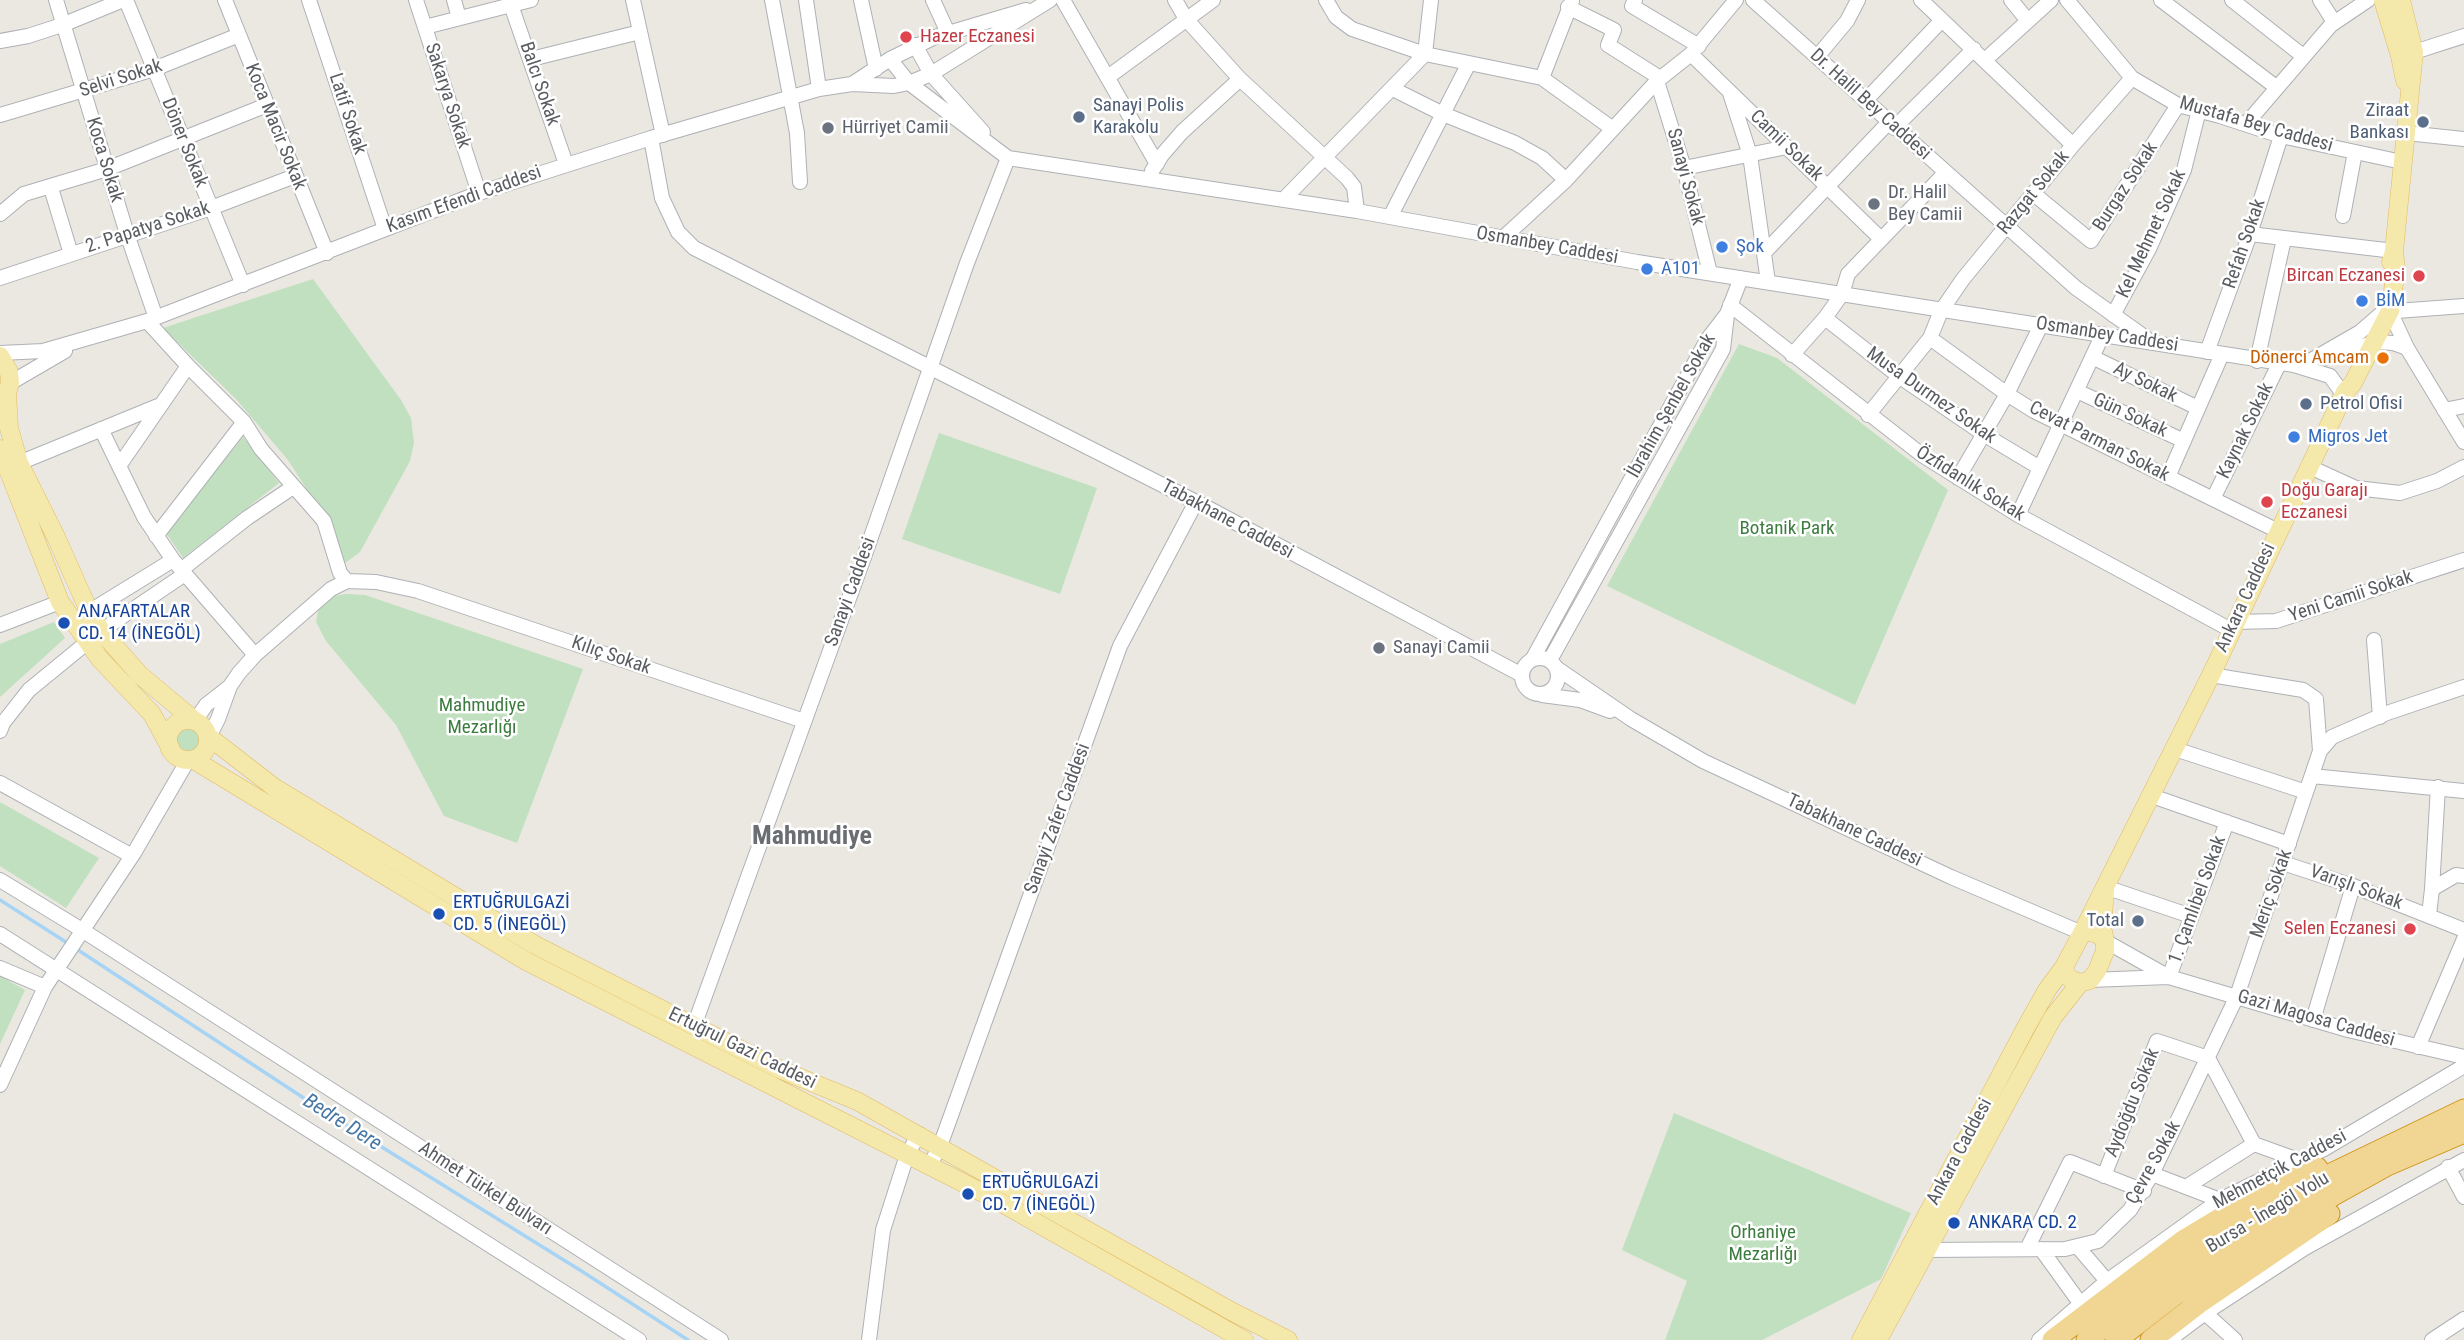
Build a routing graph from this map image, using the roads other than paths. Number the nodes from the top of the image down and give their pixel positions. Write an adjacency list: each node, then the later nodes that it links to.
1 (56, 0): 40 (street, Koca Sokak)
2 (124, 0): 40 (street); 58 (street, Döner Sokak)
3 (225, 0): 44 (street, Koca Macir Sokak)
4 (309, 0): 115 (street, Latif Sokak)
5 (415, 0): 41 (street, Sakarya Sokak)
6 (454, 0): 35 (street)
7 (531, 0): 33 (street)
8 (633, 0): 42 (street, Tabakhane Caddesi)
9 (772, 0): 73 (street)
10 (806, 0): 69 (street)
11 (861, 0): 59 (street)
12 (933, 0): 43 (street)
13 (1063, 0): 61 (street)
14 (1175, 0): 36 (street)
15 (1213, 0): 36 (street)
16 (1326, 0): 50 (street)
17 (1431, 0): 50 (street)
18 (1635, 0): 48 (street, Camii Sokak)
19 (1735, 0): 48 (street)
20 (1753, 0): 53 (street, Dr. Halil Bey Caddesi)
21 (1858, 0): 53 (street)
22 (2011, 0): 38 (street)
23 (2051, 0): 38 (street)
24 (2067, 0): 63 (street, Mustafa Bey Caddesi)
25 (2161, 0): 68 (street)
26 (2232, 0): 52 (street)
27 (2320, 0): 39 (street)
28 (2368, 0): 39 (street)
29 (2383, 0): 51 (main road)
30 (2401, 0): 51 (main road)
31 (1046, 2): 43 (street, Kasım Efendi Caddesi); 60 (street, Kasım Efendi Caddesi)
32 (1926, 2): 37 (street)
33 (502, 4): 35 (street); 54 (street, Balcı Sokak)
34 (1570, 4): 62 (street); 65 (street)
35 (459, 18): 41 (street)
36 (1186, 19): 61 (street); 64 (street)
37 (1942, 20): 49 (street); 74 (street)
38 (2028, 21): 56 (street)
39 (2334, 22): 52 (street)
40 (62, 25): 46 (street); 71 (street, Koca Sokak)
41 (425, 27): 106 (street, Sakarya Sokak)
42 (640, 32): 54 (street); 85 (street, Tabakhane Caddesi)
43 (948, 33): 47 (street, Kasım Efendi Caddesi)
44 (239, 35): 58 (street, Selvi Sokak); 75 (street, Koca Macir Sokak)
45 (2464, 36): 51 (street)
46 (0, 41)
47 (915, 45): 55 (street, Kasım Efendi Caddesi); 60 (street)
48 (1695, 50): 65 (street); 72 (street, Camii Sokak)
49 (1974, 50): 56 (street); 81 (street)
50 (1425, 54): 57 (street); 70 (street)
51 (2407, 54): 83 (main road, Ankara Caddesi)
52 (2303, 56): 68 (street)
53 (1817, 57): 74 (street, Dr. Halil Bey Caddesi)
54 (531, 59): 95 (street, Balcı Sokak)
55 (890, 59): 59 (street, Kasım Efendi Caddesi); 66 (street, Osmanbey Caddesi)
56 (1985, 60): 88 (street)
57 (1469, 63): 62 (street); 78 (street)
58 (154, 69): 71 (street, Selvi Sokak); 86 (street, Döner Sokak)
59 (876, 69): 67 (street, Kasım Efendi Caddesi)
60 (931, 74): 66 (street, Kasım Efendi Caddesi); 92 (street)
61 (1108, 77): 96 (street)
62 (1542, 78): 82 (street)
63 (2132, 78): 76 (street, Mustafa Bey Caddesi); 88 (street, Razgat Sokak)
64 (1240, 79): 93 (street); 96 (street)
65 (1658, 79): 82 (street); 97 (street, Sanayi Sokak)
66 (909, 83): 67 (street, Kasım Efendi Caddesi); 92 (street, Osmanbey Caddesi)
67 (852, 84): 69 (street, Kasım Efendi Caddesi)
68 (2276, 87): 80 (street)
69 (819, 89): 73 (street, Kasım Efendi Caddesi)
70 (1393, 89): 78 (street); 93 (street)
71 (83, 91): 79 (street, Selvi Sokak); 98 (street, Koca Sokak)
72 (1730, 92): 89 (street, Camii Sokak); 91 (street)
73 (790, 98): 85 (street, Kasım Efendi Caddesi); 103 (street)
74 (1865, 101): 81 (street, Dr. Halil Bey Caddesi)
75 (267, 104): 86 (street); 100 (street, Koca Macir Sokak)
76 (2178, 106): 77 (street, Mustafa Bey Caddesi); 107 (street, Burgaz Sokak)
77 (2199, 110): 80 (street, Mustafa Bey Caddesi); 135 (street, Kel Mehmet Sokak)
78 (1443, 114): 102 (street); 113 (street)
79 (0, 115)
80 (2246, 124): 84 (street, Mustafa Bey Caddesi)
81 (1891, 125): 99 (street, Dr. Halil Bey Caddesi); 104 (street)
82 (1613, 130): 102 (street)
83 (2406, 133): 87 (street); 94 (main road, Ankara Caddesi)
84 (2281, 136): 90 (street, Mustafa Bey Caddesi); 117 (street, Refah Sokak)
85 (657, 137): 95 (street, Kasım Efendi Caddesi); 153 (street, Tabakhane Caddesi)
86 (183, 139): 98 (street); 109 (street, Döner Sokak)
87 (2464, 139)
88 (2073, 145): 107 (street, Razgat Sokak)
89 (1787, 147): 91 (street); 104 (street, Camii Sokak)
90 (2355, 152): 94 (street, Mustafa Bey Caddesi); 112 (street)
91 (1750, 155): 97 (street); 123 (street)
92 (1008, 158): 101 (street, Osmanbey Caddesi); 153 (street, Sanayi Caddesi)
93 (1324, 158): 108 (street); 110 (street)
94 (2402, 162): 121 (main road, Ankara Caddesi)
95 (566, 164): 106 (street, Kasım Efendi Caddesi)
96 (1157, 164): 101 (street)
97 (1684, 168): 125 (street, Sanayi Sokak)
98 (107, 169): 105 (street); 116 (street, Koca Sokak)
99 (1945, 173): 114 (street, Dr. Halil Bey Caddesi); 119 (street)
100 (295, 176): 109 (street, 2. Papatya Sokak); 122 (street, Koca Macir Sokak)
101 (1147, 179): 108 (street, Osmanbey Caddesi)
102 (1566, 180): 118 (street)
103 (800, 182)
104 (1828, 187): 119 (street, Camii Sokak); 123 (street)
105 (51, 188): 111 (street); 124 (street)
106 (479, 193): 115 (street, Kasım Efendi Caddesi)
107 (2034, 194): 114 (street, Razgat Sokak)
108 (1283, 200): 110 (street, Osmanbey Caddesi)
109 (211, 208): 116 (street, 2. Papatya Sokak); 129 (street, Döner Sokak)
110 (1357, 211): 113 (street, Osmanbey Caddesi)
111 (0, 214)
112 (2343, 216)
113 (1390, 217): 118 (street, Osmanbey Caddesi)
114 (2006, 228): 133 (street, Razgat Sokak); 135 (street, Dr. Halil Bey Caddesi)
115 (385, 229): 122 (street, Kasım Efendi Caddesi)
116 (127, 234): 124 (street, 2. Papatya Sokak); 137 (street, Koca Sokak)
117 (2250, 234): 120 (street); 145 (street, Refah Sokak)
118 (1503, 238): 125 (street, Osmanbey Caddesi)
119 (1881, 239): 130 (street)
120 (2284, 239): 121 (street); 149 (street)
121 (2394, 251): 134 (main road, Ankara Caddesi)
122 (327, 253): 129 (street, Kasım Efendi Caddesi)
123 (1764, 253): 128 (street)
124 (71, 254): 126 (street, 2. Papatya Sokak)
125 (1710, 273): 127 (street, Osmanbey Caddesi)
126 (0, 278)
127 (1741, 278): 128 (street, Osmanbey Caddesi); 132 (street)
128 (1768, 282): 130 (street, Osmanbey Caddesi)
129 (243, 285): 137 (street, Kasım Efendi Caddesi)
130 (1842, 294): 133 (street, Osmanbey Caddesi); 136 (street)
131 (2464, 306): 134 (street)
132 (1728, 309): 147 (street, Özfidanlık Sokak); 176 (street, İbrahim Şenbel Sokak); 179 (street, İbrahim Şenbel Sokak)
133 (1941, 311): 138 (street, Osmanbey Caddesi); 140 (street, Razgat Sokak)
134 (2387, 311): 141 (main road, Ankara Caddesi); 144 (street)
135 (2113, 315): 143 (street, Dr. Halil Bey Caddesi)
136 (1825, 318): 147 (street); 154 (street, Musa Durmez Sokak)
137 (152, 319): 142 (street, Kasım Efendi Caddesi); 152 (street)
138 (2041, 325): 139 (street, Osmanbey Caddesi); 157 (street)
139 (2103, 334): 143 (street, Osmanbey Caddesi); 148 (street)
140 (1930, 338): 154 (street, Razgat Sokak); 157 (street, Cevat Parman Sokak)
141 (2368, 338): 144 (street); 151 (street); 158 (main road, Ankara Caddesi)
142 (84, 340): 146 (street, Kasım Efendi Caddesi); 156 (street, Kasım Efendi Caddesi)
143 (2150, 341): 145 (street, Osmanbey Caddesi)
144 (2407, 348): 162 (street)
145 (2215, 353): 149 (street, Osmanbey Caddesi); 161 (street, Refah Sokak)
146 (0, 355): 156 (main road)
147 (1792, 355): 163 (street, Özfidanlık Sokak)
148 (2092, 357): 155 (street); 161 (street, Ay Sokak)
149 (2257, 361): 150 (street, Osmanbey Caddesi)
150 (2278, 364): 151 (street, Osmanbey Caddesi); 182 (street, Kaynak Sokak)
151 (2301, 364): 158 (street)
152 (188, 366): 159 (street); 164 (street)
153 (930, 368): 183 (street, Tabakhane Caddesi); 208 (street, Sanayi Caddesi)
154 (1900, 377): 163 (street, Razgat Sokak); 167 (street, Musa Durmez Sokak)
155 (2077, 391): 165 (street); 168 (street, Gün Sokak)
156 (6, 392): 171 (main road)
157 (2007, 394): 165 (street, Cevat Parman Sokak); 167 (street)
158 (2342, 398): 173 (main road, Ankara Caddesi)
159 (158, 406): 166 (street); 172 (street)
160 (2464, 406): 162 (street)
161 (2198, 408): 168 (street, Refah Sokak)
162 (2444, 410): 169 (street)
163 (1868, 415): 178 (street, Özfidanlık Sokak)
164 (244, 422): 181 (street); 186 (street)
165 (2061, 425): 175 (street); 177 (street, Cevat Parman Sokak)
166 (101, 429): 171 (street); 172 (street)
167 (1985, 435): 175 (street, Musa Durmez Sokak); 178 (street)
168 (2184, 441): 177 (street, Refah Sokak)
169 (2464, 442)
170 (0, 449): 180 (main road)
171 (19, 463): 191 (main road)
172 (119, 466): 186 (street)
173 (2309, 467): 174 (street); 185 (main road, Ankara Caddesi)
174 (2464, 467)
175 (2040, 468): 184 (street)
176 (1634, 475): 179 (street); 198 (street, İbrahim Şenbel Sokak)
177 (2168, 477): 182 (street, Cevat Parman Sokak)
178 (1958, 478): 184 (street, Özfidanlık Sokak)
179 (1648, 483): 199 (street, İbrahim Şenbel Sokak)
180 (6, 484): 190 (main road)
181 (293, 486): 188 (street); 189 (street)
182 (2213, 499): 185 (street, Cevat Parman Sokak)
183 (1196, 502): 200 (street, Tabakhane Caddesi); 257 (street, Sanayi Zafer Caddesi)
184 (2018, 515): 194 (street, Özfidanlık Sokak)
185 (2278, 531): 194 (main road, Ankara Caddesi)
186 (156, 536): 188 (street)
187 (2464, 560): 194 (street, Yeni Camii Sokak)
188 (180, 568): 191 (street); 195 (street); 197 (street)
189 (346, 581): 197 (street); 208 (street, Kılıç Sokak)
190 (60, 602): 192 (main road); 193 (street)
191 (89, 611): 192 (street); 195 (main road)
192 (72, 622): 195 (main road)
193 (0, 625)
194 (2233, 626): 201 (main road, Ankara Caddesi)
195 (94, 636): 207 (main road); 209 (street); 211 (main road)
196 (2374, 640): 205 (street)
197 (255, 655): 202 (street)
198 (1532, 660): 199 (street); 200 (street)
199 (1554, 664): 204 (street); 206 (street)
200 (1522, 675): 204 (street)
201 (2211, 675): 212 (main road, Ankara Caddesi); 213 (street)
202 (230, 686): 207 (street); 210 (street)
203 (2464, 687): 205 (street)
204 (1540, 695): 206 (street)
205 (2380, 717): 213 (street)
206 (1631, 719): 234 (street, Tabakhane Caddesi)
207 (195, 721): 210 (main road); 211 (main road)
208 (804, 721): 246 (street, Sanayi Caddesi)
209 (1, 724)
210 (209, 737): 214 (main road); 246 (main road, Ertuğrul Gazi Caddesi)
211 (170, 747): 214 (main road)
212 (2175, 749): 219 (street); 220 (main road, Ankara Caddesi)
213 (2320, 751): 215 (street, Meriç Sokak)
214 (191, 760): 223 (street); 246 (main road, Ertuğrul Gazi Caddesi)
215 (2312, 776): 217 (street); 219 (street, Meriç Sokak)
216 (0, 783): 223 (street)
217 (2438, 787): 218 (street); 229 (street)
218 (2464, 791)
219 (2306, 792): 222 (street, Meriç Sokak)
220 (2152, 796): 221 (street); 228 (main road, Ankara Caddesi)
221 (2227, 822): 222 (street); 231 (street, 1. Çamlıbel Sokak)
222 (2289, 844): 224 (street, Meriç Sokak)
223 (132, 856): 233 (street)
224 (2283, 863): 227 (street, Varışlı Sokak); 244 (street, Meriç Sokak)
225 (2464, 876): 229 (street, Varışlı Sokak)
226 (0, 880): 233 (street, Ahmet Türkel Bulvarı)
227 (2353, 886): 230 (street, Varışlı Sokak); 245 (street)
228 (2105, 887): 231 (street); 234 (main road, Ankara Caddesi); 237 (main road)
229 (2432, 888): 230 (street, Varışlı Sokak)
230 (2429, 915): 232 (street, Varışlı Sokak)
231 (2191, 916): 241 (street, 1. Çamlıbel Sokak)
232 (2464, 930)
233 (79, 933): 240 (street); 279 (street, Ahmet Türkel Bulvarı)
234 (2082, 933): 237 (main road); 238 (main road, Ankara Caddesi)
235 (0, 934): 240 (street)
236 (2464, 939): 247 (street)
237 (2105, 941): 241 (street); 242 (main road, Ankara Caddesi)
238 (2064, 967): 242 (main road); 283 (main road, Ankara Caddesi)
239 (0, 968): 243 (street)
240 (56, 969): 243 (street); 278 (street)
241 (2169, 977): 242 (street); 244 (street, Gazi Magosa Caddesi)
242 (2085, 981): 272 (main road, Ankara Caddesi)
243 (45, 987): 251 (street)
244 (2237, 996): 245 (street, Gazi Magosa Caddesi); 249 (street, Çevre Sokak)
245 (2313, 1020): 247 (street, Gazi Magosa Caddesi)
246 (690, 1034): 254 (main road, Ertuğrul Gazi Caddesi); 259 (main road, Ertuğrul Gazi Caddesi)
247 (2418, 1047): 248 (street, Gazi Magosa Caddesi)
248 (2464, 1057)
249 (2208, 1058): 255 (street); 264 (street, Çevre Sokak); 265 (street, Aydoğdu Sokak)
250 (2464, 1066): 261 (street, Mehmetçik Caddesi)
251 (0, 1085)
252 (2464, 1110): 258 (highway, Bursa - İnegöl Yolu)
253 (2464, 1132): 256 (highway, Bursa - İnegöl Yolu)
254 (919, 1134): 257 (main road, Ertuğrul Gazi Caddesi); 259 (street)
255 (2254, 1144): 261 (street); 266 (street)
256 (2436, 1144): 289 (highway, Bursa - İnegöl Yolu); 290 (highway)
257 (940, 1146): 262 (street, Sanayi Zafer Caddesi); 282 (main road, Ertuğrul Gazi Caddesi)
258 (2376, 1152): 287 (highway); 288 (highway, Bursa - İnegöl Yolu)
259 (907, 1155): 262 (main road, Ertuğrul Gazi Caddesi); 280 (street)
260 (2464, 1160): 263 (street)
261 (2301, 1161): 269 (street, Mehmetçik Caddesi)
262 (930, 1166): 281 (main road, Ertuğrul Gazi Caddesi)
263 (2448, 1167): 268 (street); 276 (street)
264 (2152, 1174): 266 (street); 267 (street, Çevre Sokak)
265 (2104, 1175): 267 (street); 271 (street)
266 (2186, 1187): 269 (street)
267 (2144, 1191): 270 (street, Çevre Sokak)
268 (2464, 1197)
269 (2220, 1199): 273 (street, Mehmetçik Caddesi)
270 (2077, 1246): 271 (street, Çevre Sokak); 273 (street)
271 (2034, 1249): 272 (street, Çevre Sokak); 275 (street)
272 (1926, 1250): 274 (main road, Ankara Caddesi)
273 (2107, 1281): 275 (street, Mehmetçik Caddesi)
274 (1898, 1301): 284 (main road, Ankara Caddesi); 285 (main road)
275 (2080, 1303): 286 (street, Mehmetçik Caddesi)
276 (2205, 1313): 291 (street); 292 (street)
277 (2464, 1319): 293 (street)
278 (639, 1340)
279 (721, 1340)
280 (869, 1340)
281 (1244, 1340)
282 (1288, 1340)
283 (1861, 1340)
284 (1878, 1340)
285 (1889, 1340)
286 (2039, 1340)
287 (2053, 1340)
288 (2087, 1340)
289 (2116, 1340)
290 (2151, 1340)
291 (2169, 1340)
292 (2235, 1340)
293 (2432, 1340)

